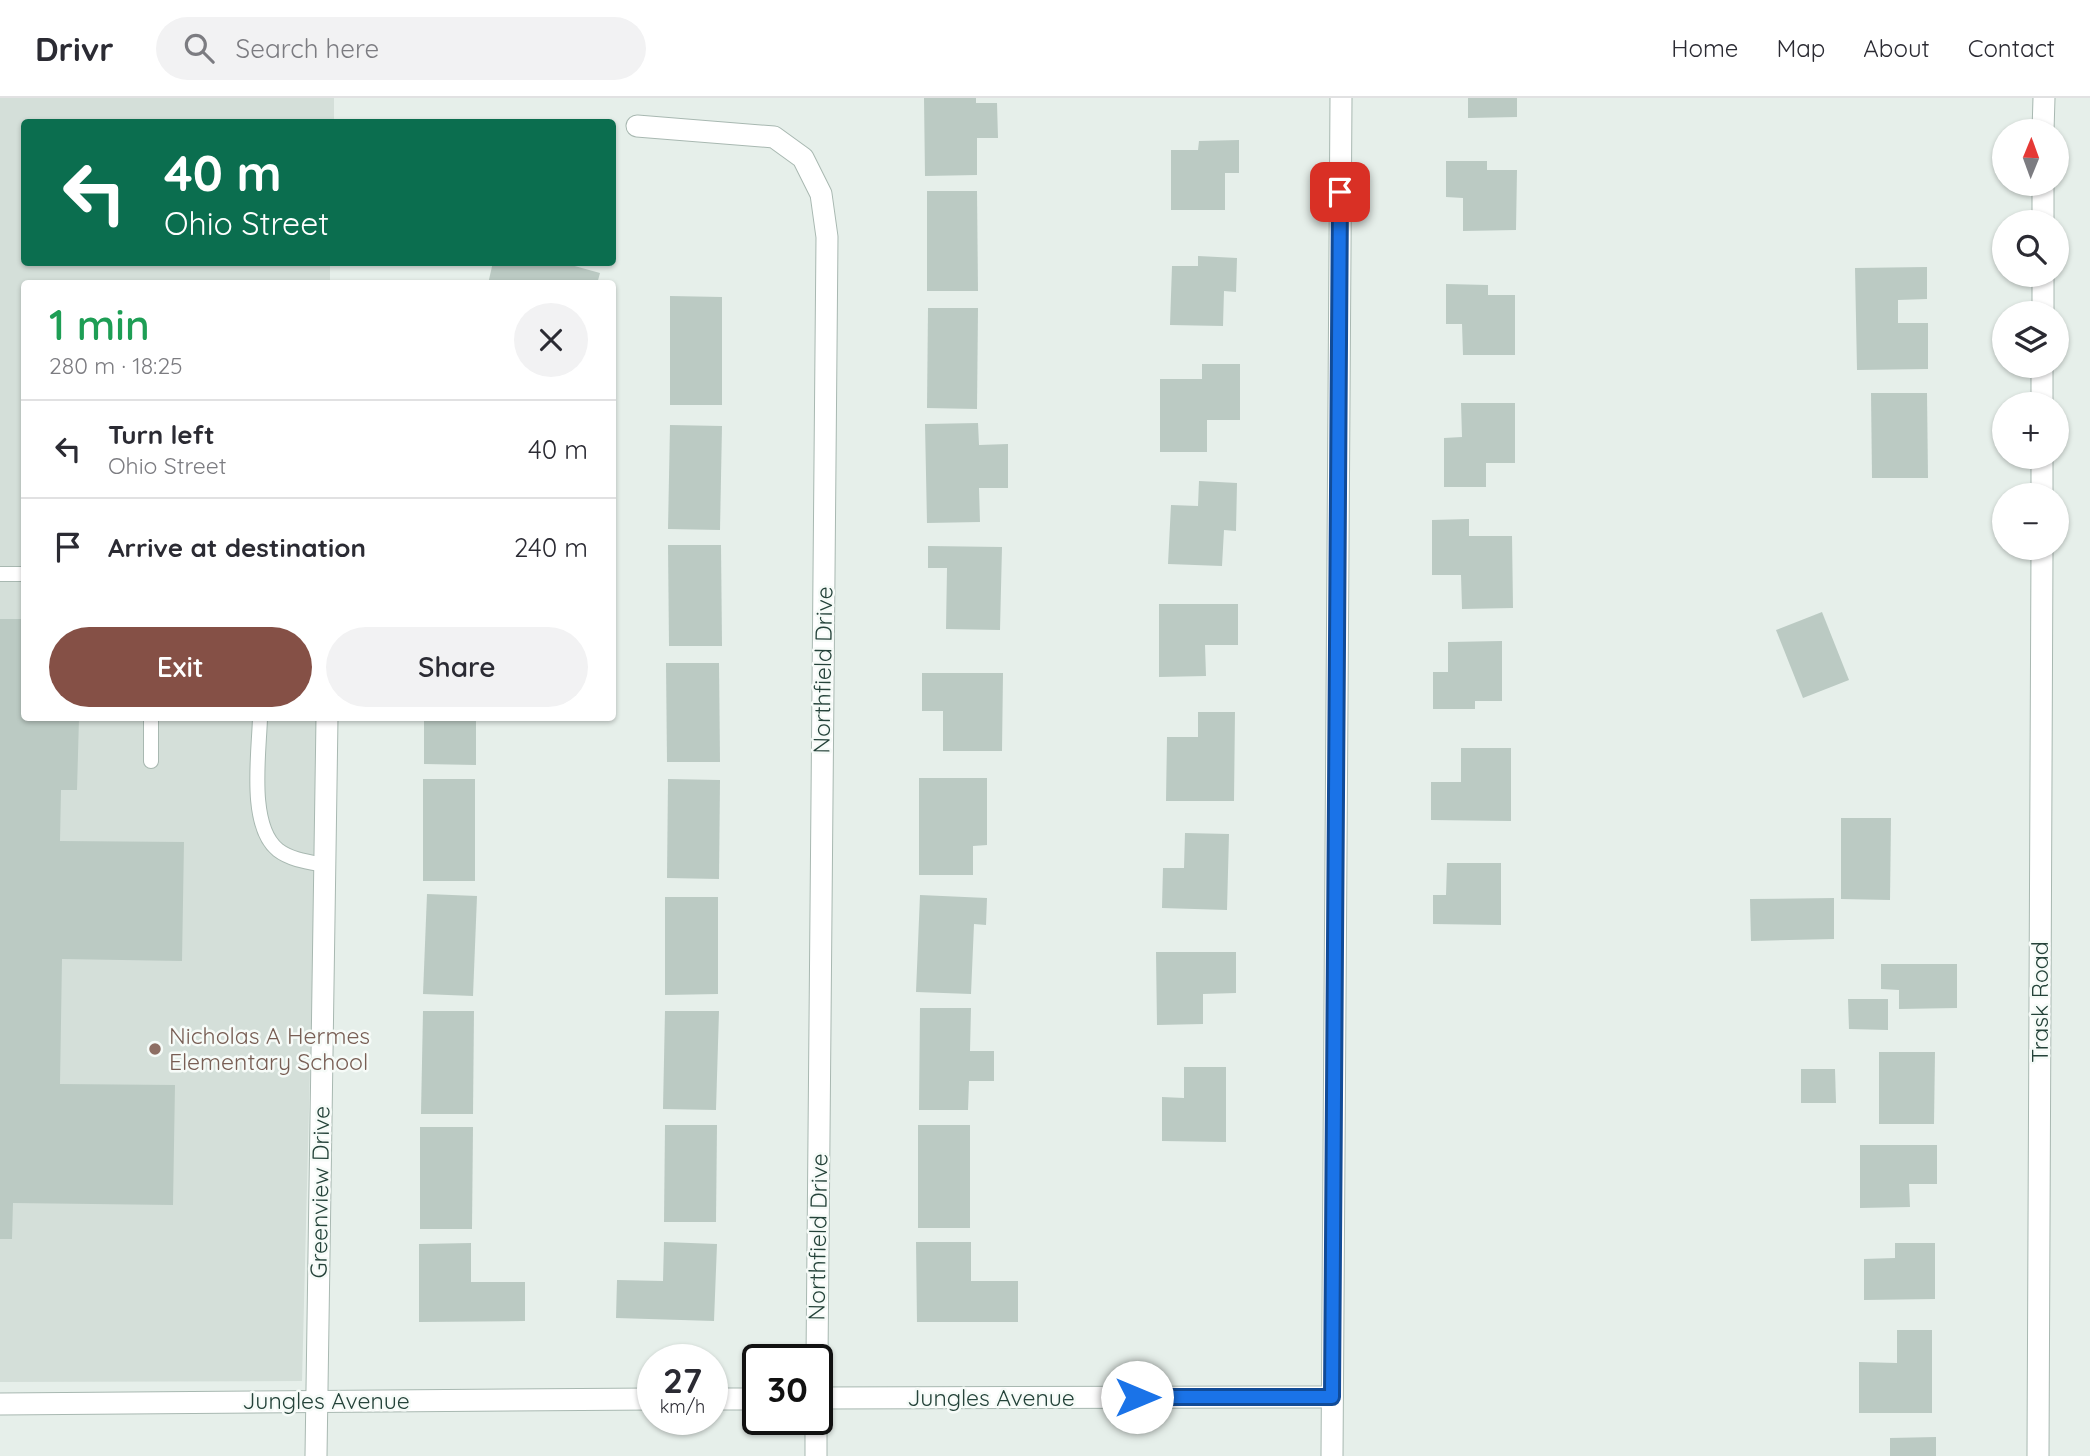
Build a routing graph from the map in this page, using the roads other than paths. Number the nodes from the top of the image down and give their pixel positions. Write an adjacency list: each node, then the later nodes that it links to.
1 (1341, 98): 14 (street)
2 (2044, 98): 3 (street)
3 (2043, 119)
4 (637, 126): 13 (street, Northfield Drive)
5 (2042, 560): 23 (street, Trask Road)
6 (0, 573): 7 (lane)
7 (21, 574)
8 (151, 721): 11 (lane)
9 (260, 721): 12 (lane)
10 (327, 721): 12 (street, Greenview Drive)
11 (151, 761)
12 (325, 865): 17 (street, Greenview Drive)
13 (817, 1344)
14 (1332, 1397): 15 (street, Jungles Avenue); 22 (street)
15 (833, 1398)
16 (637, 1399): 17 (street, Jungles Avenue)
17 (316, 1401): 18 (street, Jungles Avenue); 20 (street, Greenview Drive)
18 (0, 1404)
19 (816, 1435): 21 (street)
20 (316, 1456)
21 (816, 1456)
22 (1332, 1456)
23 (2038, 1456)

